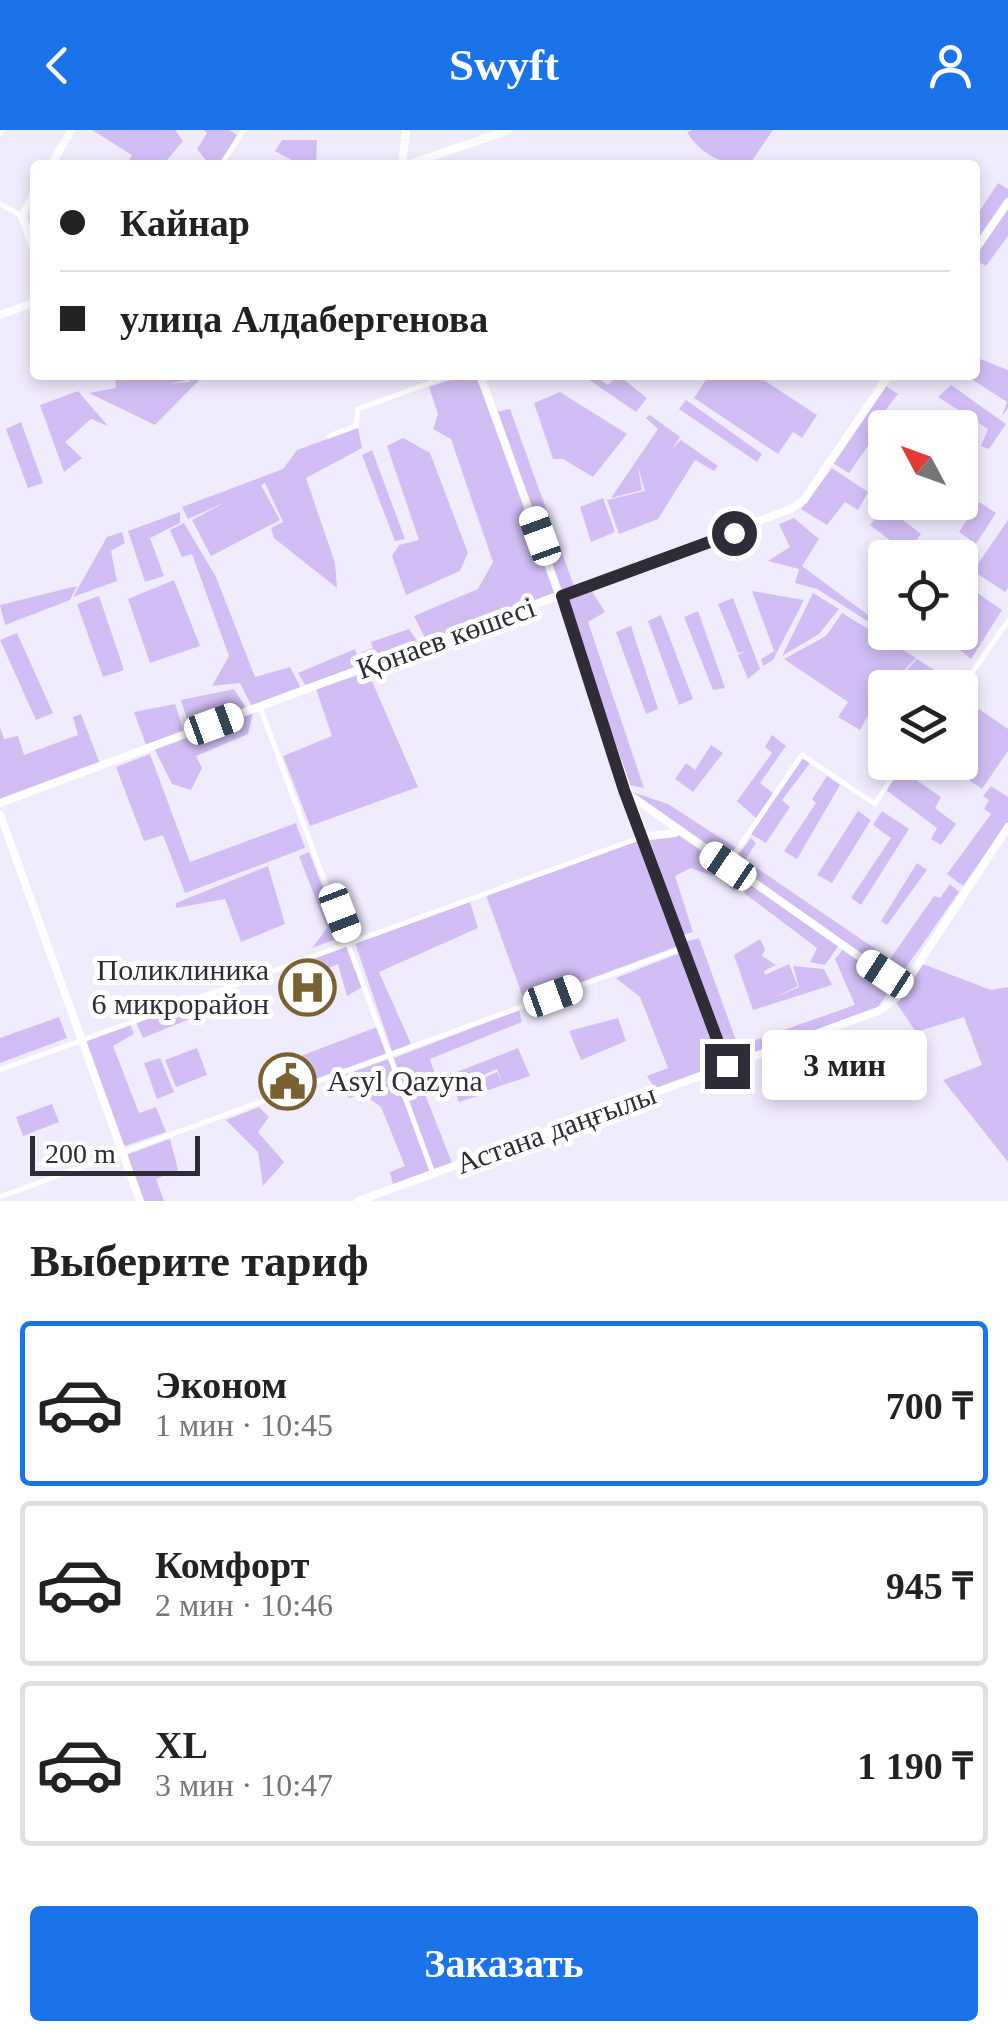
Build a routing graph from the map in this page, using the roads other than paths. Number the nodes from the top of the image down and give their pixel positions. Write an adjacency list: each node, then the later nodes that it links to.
1 (71, 130): 5 (street)
2 (244, 130): 6 (street)
3 (406, 130): 7 (street)
4 (509, 130): 8 (street)
5 (54, 160)
6 (225, 160)
7 (404, 160)
8 (419, 160)
9 (30, 202): 12 (street)
10 (1008, 202): 14 (street)
11 (0, 204): 12 (street)
12 (22, 216): 13 (street)
13 (30, 238)
14 (980, 243)
15 (30, 304): 16 (street)
16 (0, 314)
17 (438, 380): 20 (street)
18 (482, 380): 21 (street)
19 (887, 380): 21 (street, Қонаев көшесі)
20 (330, 436)
21 (562, 596): 24 (street, Қонаев көшесі); 26 (street)
22 (1008, 620): 23 (street)
23 (974, 670)
24 (260, 707): 27 (street, Қонаев көшесі); 33 (street)
25 (890, 780): 32 (street)
26 (624, 790): 30 (street); 31 (street)
27 (0, 803)
28 (0, 814): 36 (street)
29 (1008, 827): 35 (street, Астана даңғылы)
30 (680, 833): 31 (street); 32 (street)
31 (642, 836): 33 (street); 34 (street)
32 (728, 866): 35 (street)
33 (351, 942): 36 (street); 37 (street)
34 (683, 948): 37 (street); 38 (street)
35 (908, 979): 38 (street, Астана даңғылы)
36 (80, 1040): 39 (street); 40 (street)
37 (391, 1055): 40 (street); 41 (street)
38 (727, 1066): 41 (street, Астана даңғылы)
39 (0, 1070)
40 (122, 1152): 42 (street); 43 (street)
41 (434, 1174): 44 (street, Астана даңғылы)
42 (0, 1196)
43 (140, 1201)
44 (358, 1201)

